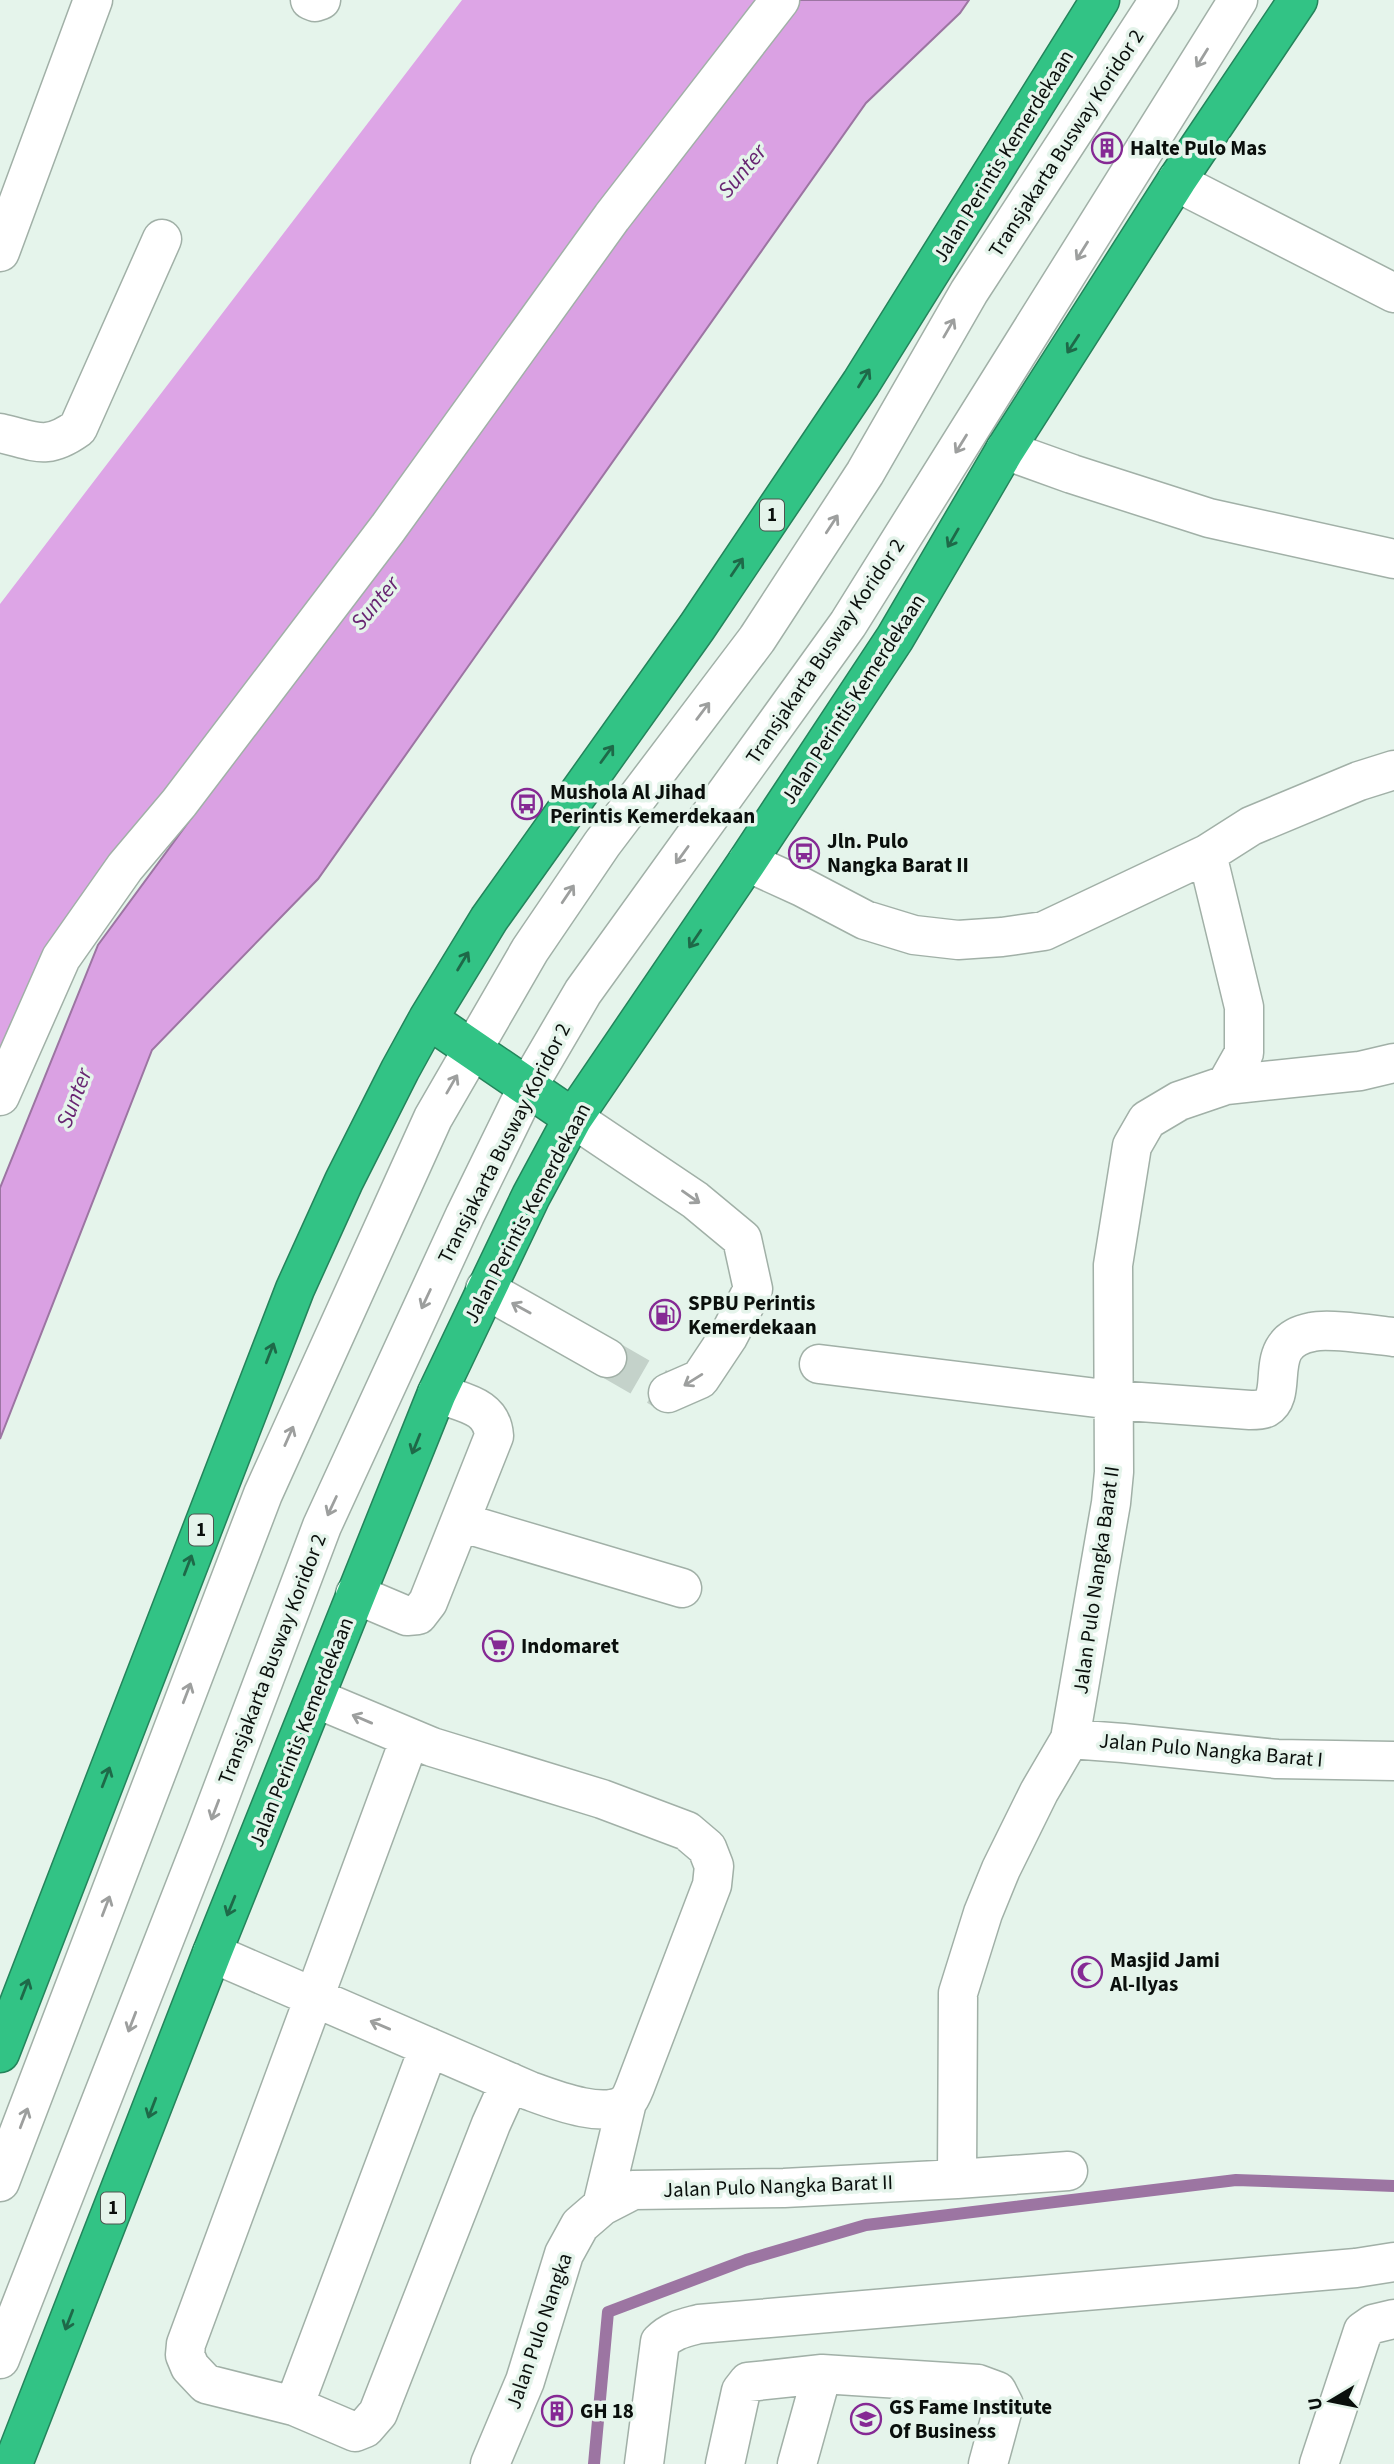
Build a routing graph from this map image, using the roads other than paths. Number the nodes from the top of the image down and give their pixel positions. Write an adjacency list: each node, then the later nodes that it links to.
1 (93, 0): 11 (street)
2 (310, 0): 3 (street)
3 (321, 0)
4 (780, 0): 24 (street)
5 (1100, 0): 19 (highway, Jalan Perintis Kemerdekaan / 1, one-way to 5)
6 (1159, 0): 20 (street, Transjakarta Busway Koridor 2, one-way to 6)
7 (1238, 0): 23 (street, Transjakarta Busway Koridor 2, one-way to 23)
8 (1298, 0): 9 (highway, Jalan Perintis Kemerdekaan / 1)
9 (1177, 180): 12 (street); 14 (highway, Jalan Perintis Kemerdekaan / 1, one-way to 14)
10 (162, 239): 13 (street)
11 (0, 253)
12 (1394, 293)
13 (0, 433)
14 (1005, 450): 15 (street); 18 (highway, Jalan Perintis Kemerdekaan / 1, one-way to 18)
15 (1394, 559)
16 (1394, 770): 17 (street)
17 (1207, 854): 18 (street); 22 (street)
18 (747, 862): 25 (highway, Jalan Perintis Kemerdekaan / 1, one-way to 25)
19 (428, 1019): 20 (highway); 43 (highway, Jalan Perintis Kemerdekaan / 1, one-way to 19)
20 (471, 1051): 23 (highway); 48 (street, Transjakarta Busway Koridor 2, one-way to 20)
21 (1394, 1063): 22 (street, Jalan Pulo Nangka Barat II)
22 (1226, 1085): 32 (street, Jalan Pulo Nangka Barat II)
23 (528, 1086): 25 (highway); 52 (street, Transjakarta Busway Koridor 2, one-way to 52)
24 (0, 1096)
25 (573, 1118): 26 (highway, Jalan Perintis Kemerdekaan / 1); 31 (street, one-way to 31)
26 (485, 1289): 28 (street, one-way to 26); 30 (highway, Jalan Perintis Kemerdekaan / 1)
27 (1394, 1337): 32 (street)
28 (607, 1358)
29 (819, 1364): 32 (street)
30 (437, 1393): 33 (street); 35 (highway, Jalan Perintis Kemerdekaan / 1, one-way to 35)
31 (668, 1393)
32 (1113, 1400): 38 (street, Jalan Pulo Nangka Barat II)
33 (460, 1522): 34 (street); 35 (street)
34 (682, 1588)
35 (355, 1594): 36 (highway, Jalan Perintis Kemerdekaan / 1)
36 (315, 1698): 37 (street, one-way to 36); 40 (highway, Jalan Perintis Kemerdekaan / 1, one-way to 40)
37 (410, 1738): 41 (street); 45 (street)
38 (1070, 1739): 39 (street, Jalan Pulo Nangka Barat I); 47 (street, Jalan Pulo Nangka Barat II)
39 (1394, 1761)
40 (212, 1953): 41 (street); 55 (highway, Jalan Perintis Kemerdekaan / 1, one-way to 55)
41 (313, 1997): 42 (street, one-way to 41); 54 (street)
42 (429, 2047): 44 (street); 54 (street)
43 (0, 2053)
44 (510, 2082): 45 (street); 54 (street)
45 (627, 2102): 49 (street)
46 (1068, 2171): 47 (street, Jalan Pulo Nangka Barat II)
47 (957, 2179): 49 (street, Jalan Pulo Nangka Barat II)
48 (0, 2182)
49 (602, 2206): 56 (street, Jalan Pulo Nangka)
50 (1394, 2262): 57 (street)
51 (1394, 2319): 61 (street)
52 (0, 2359)
53 (822, 2374): 58 (street); 59 (street); 60 (street)
54 (294, 2406)
55 (13, 2464)
56 (489, 2464)
57 (644, 2464)
58 (725, 2464)
59 (797, 2464)
60 (988, 2464)
61 (1319, 2464)

